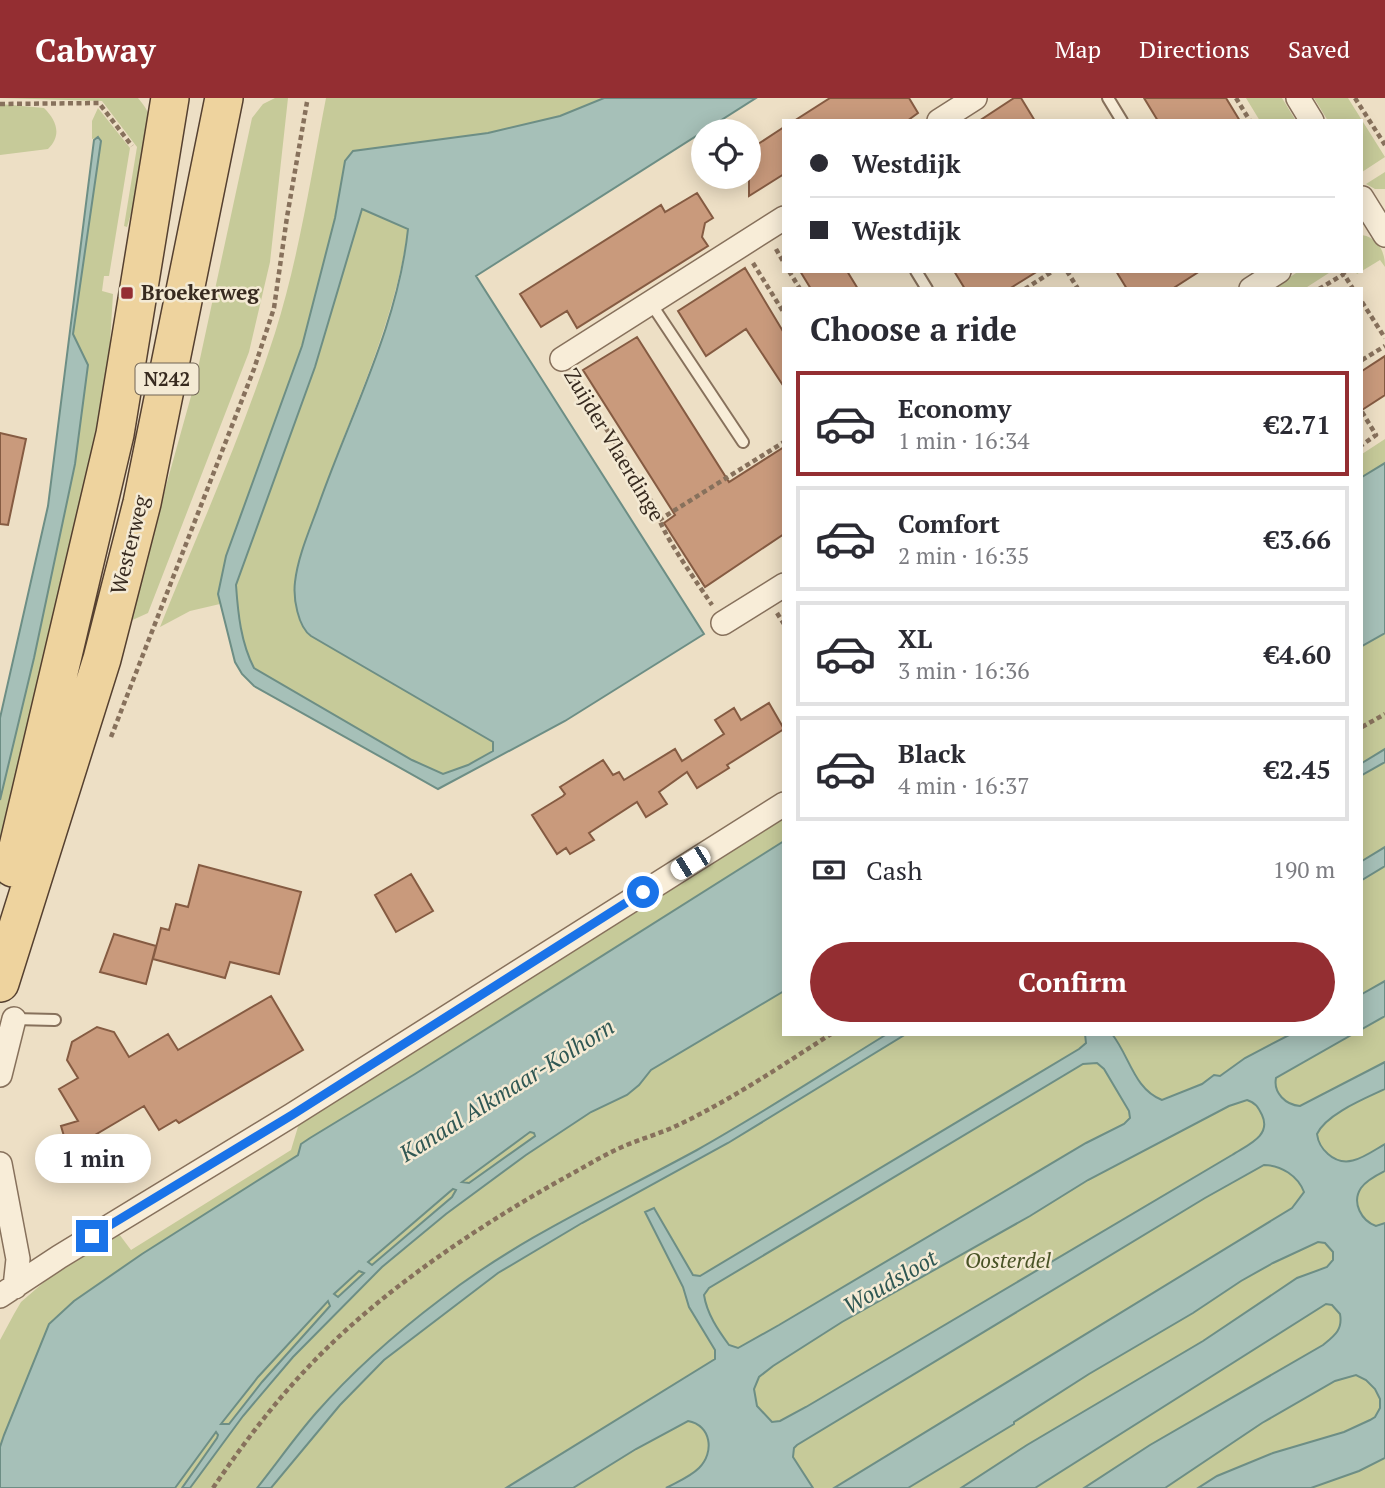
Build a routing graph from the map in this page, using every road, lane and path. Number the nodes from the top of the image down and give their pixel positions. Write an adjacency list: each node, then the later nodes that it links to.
1 (170, 98): 45 (main road, Westerweg / N242)
2 (224, 98): 46 (main road, Westerweg / N242)
3 (975, 98): 10 (street)
4 (1108, 98): 11 (lane)
5 (1236, 98): 12 (path)
6 (1297, 98): 13 (street)
7 (1355, 98): 14 (path)
8 (307, 102): 41 (path)
9 (0, 104): 15 (path)
10 (942, 119)
11 (1121, 119)
12 (1249, 119)
13 (1311, 119)
14 (1385, 145)
15 (134, 148)
16 (1370, 210): 18 (street)
17 (782, 219): 19 (street, Zuijder Vlaerdinge)
18 (1385, 235)
19 (741, 245): 26 (street, Zuijder Vlaerdinge); 28 (path)
20 (1050, 273): 23 (path)
21 (1276, 273): 24 (street)
22 (1343, 273): 25 (path)
23 (1029, 287)
24 (1254, 287)
25 (1323, 287)
26 (650, 302): 31 (street, Zuijder Vlaerdinge); 34 (lane)
27 (1363, 304): 29 (path)
28 (782, 310)
29 (1385, 338)
30 (1385, 346): 32 (path)
31 (562, 359): 37 (path, Zuijder Vlaerdinge)
32 (1363, 359)
33 (1363, 414): 36 (path)
34 (743, 442)
35 (782, 443): 37 (path)
36 (1363, 444)
37 (659, 520): 38 (path, Zuijder Vlaerdinge)
38 (699, 585)
39 (782, 586): 40 (street)
40 (723, 623)
41 (142, 656)
42 (1385, 714): 43 (path)
43 (1363, 726)
44 (782, 805): 52 (street)
45 (0, 924)
46 (0, 983)
47 (14, 1019): 48 (lane); 50 (street)
48 (55, 1020)
49 (828, 1036): 53 (path)
50 (0, 1075)
51 (0, 1164): 52 (street)
52 (7, 1292)
53 (213, 1488)

